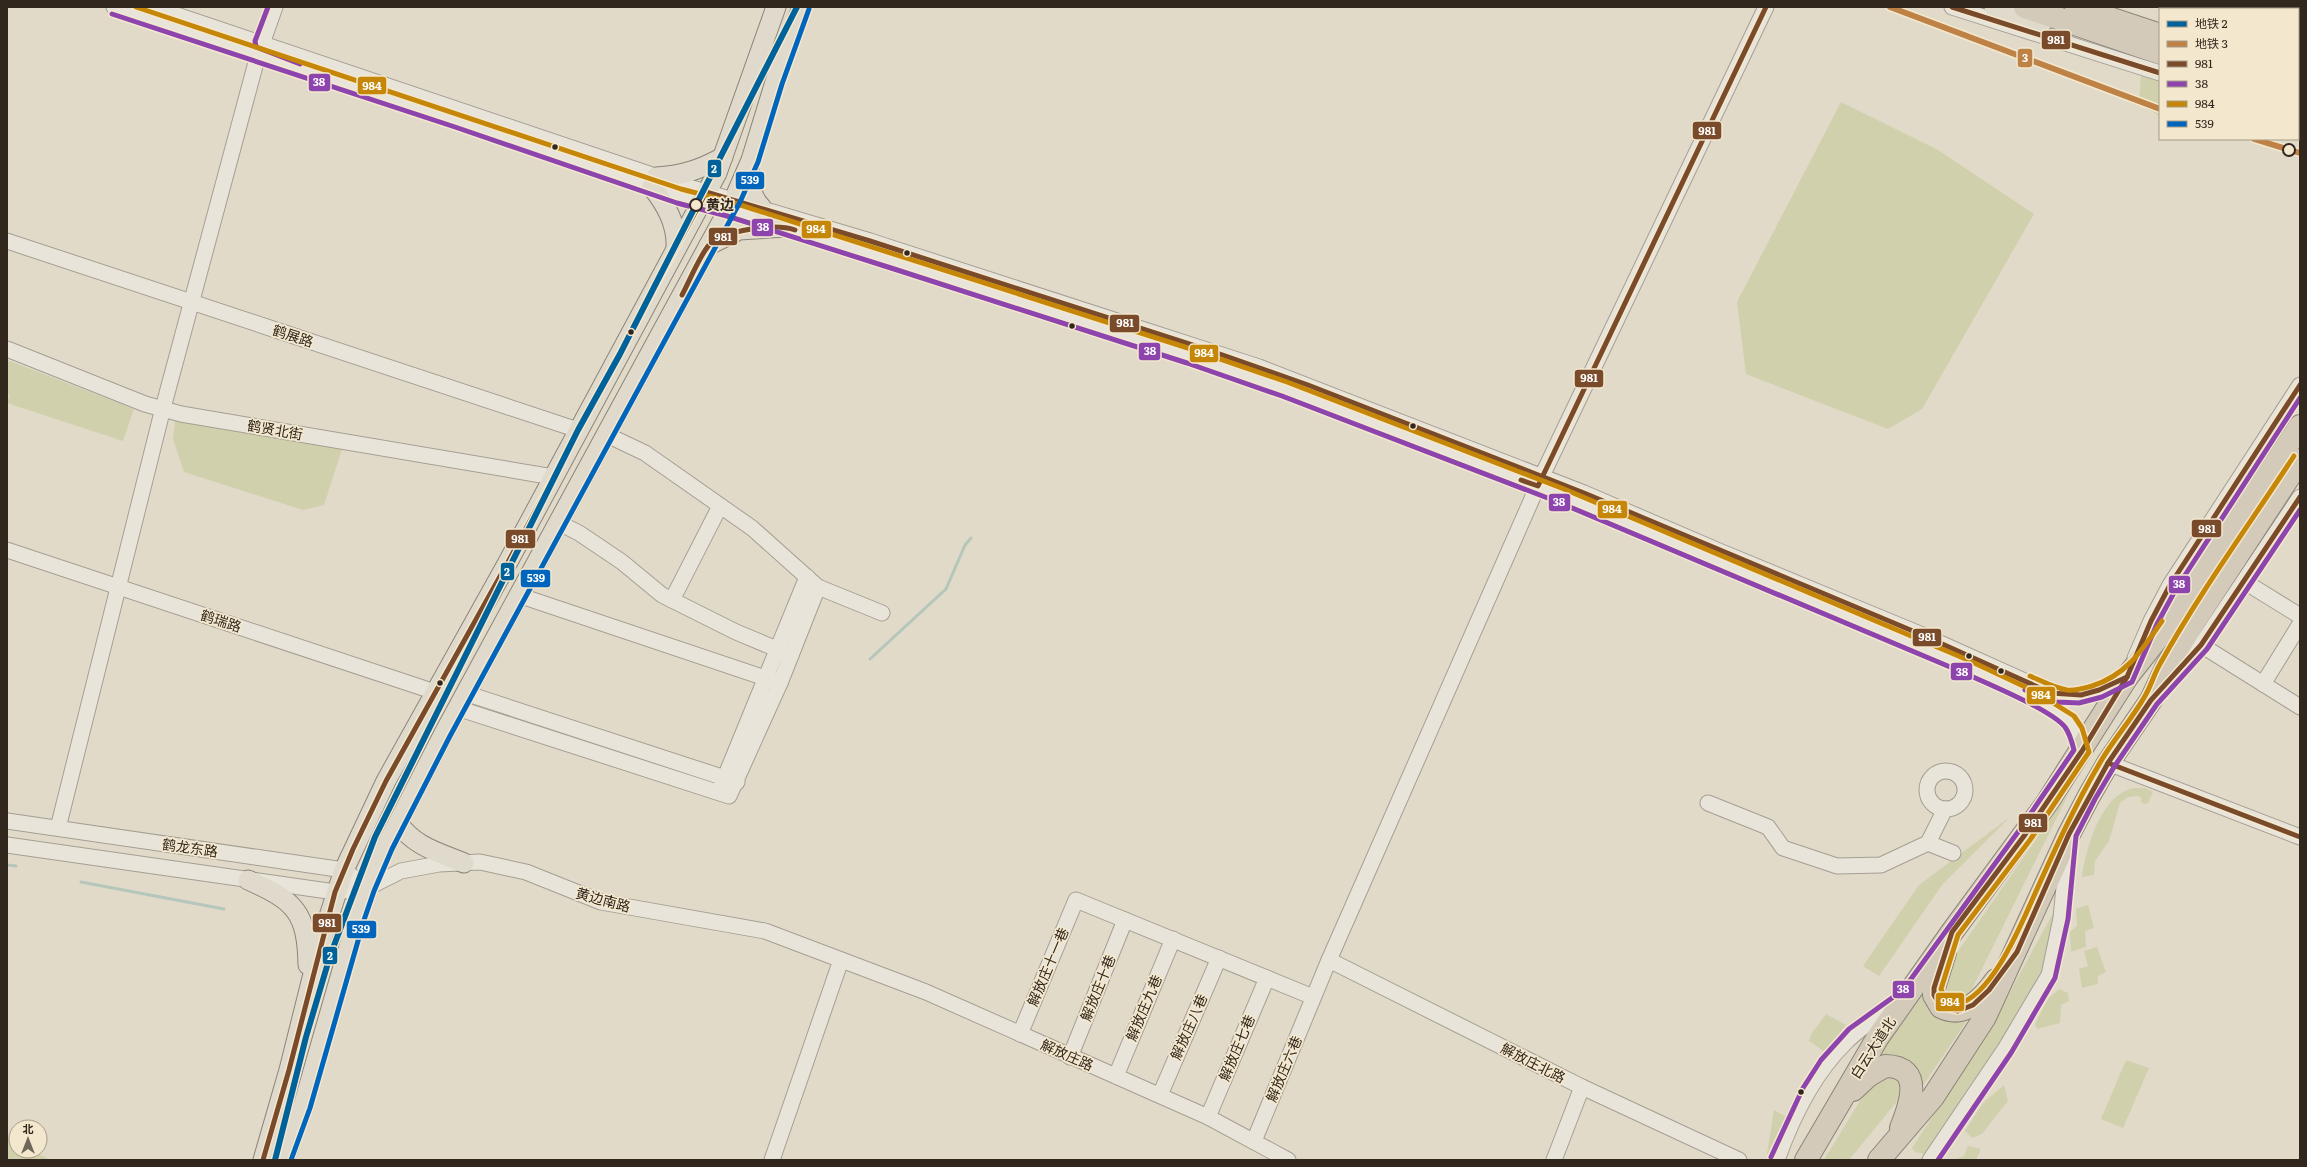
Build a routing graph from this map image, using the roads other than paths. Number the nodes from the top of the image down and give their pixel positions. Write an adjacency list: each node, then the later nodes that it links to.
1 (114, 7): 12 (street)
2 (153, 7): 12 (street)
3 (275, 7): 12 (street)
4 (776, 7): 16 (main road)
5 (802, 7): 17 (main road)
6 (1766, 7): 39 (street, 解放庄六巷)
7 (1952, 7): 15 (street)
8 (1994, 7): 14 (main road)
9 (2025, 7): 13 (highway)
10 (2076, 7): 11 (highway)
11 (2159, 35)
12 (260, 49): 20 (street); 30 (street)
13 (2159, 53)
14 (2159, 64)
15 (2159, 73)
16 (744, 96): 17 (main road); 18 (main road)
17 (767, 108): 19 (main road)
18 (723, 157): 20 (main road); 21 (main road)
19 (749, 164): 22 (main road); 23 (main road)
20 (654, 182): 21 (street); 27 (main road)
21 (704, 197): 22 (street); 27 (main road)
22 (732, 204): 23 (street); 24 (street); 26 (main road)
23 (762, 208): 39 (street)
24 (786, 227): 26 (main road); 39 (street)
25 (7, 241): 30 (street, 鹤展路)
26 (709, 245): 29 (main road)
27 (676, 247): 28 (main road)
28 (658, 281): 29 (main road); 35 (main road)
29 (682, 294): 36 (main road)
30 (192, 303): 33 (street); 35 (street, 鹤展路)
31 (7, 349): 33 (street, 鹤贤北街)
32 (2300, 385): 55 (street)
33 (163, 408): 38 (street, 鹤贤北街); 46 (street)
34 (2300, 426): 55 (highway, 白云大道北)
35 (578, 430): 38 (main road)
36 (605, 434): 41 (street); 42 (main road)
37 (2300, 460): 60 (highway)
38 (553, 477): 58 (main road)
39 (1540, 481): 55 (street); 64 (street); 89 (street, 解放庄六巷)
40 (2300, 496): 45 (street)
41 (720, 506): 44 (street); 49 (street)
42 (558, 522): 48 (main road); 49 (street)
43 (7, 550): 46 (street, 鹤瑞路)
44 (806, 577): 47 (street); 56 (street)
45 (2245, 582): 51 (street); 53 (street)
46 (118, 586): 58 (street, 鹤瑞路); 71 (street)
47 (818, 587): 50 (street); 54 (street)
48 (518, 595): 56 (street); 59 (main road)
49 (672, 600): 54 (street)
50 (882, 613)
51 (2300, 616)
52 (2300, 624): 57 (street)
53 (2201, 645): 57 (street); 60 (street)
54 (791, 655): 56 (street)
55 (2127, 677): 64 (highway, 白云大道北)
56 (773, 680): 66 (street)
57 (2263, 684): 61 (street)
58 (435, 692): 62 (main road)
59 (461, 700): 63 (main road); 66 (street); 66 (street)
60 (2151, 700): 65 (highway)
61 (2300, 707)
62 (416, 726): 63 (main road); 79 (main road)
63 (444, 733): 70 (main road)
64 (2082, 751): 84 (highway, 白云大道北)
65 (2108, 763): 72 (highway); 73 (street)
66 (731, 780)
67 (1708, 803): 74 (street)
68 (1945, 809): 74 (street)
69 (7, 821): 71 (street, 鹤龙东路)
70 (398, 823): 78 (main road); 81 (main road)
71 (58, 828): 77 (street, 鹤龙东路)
72 (2069, 834): 86 (highway); 113 (street)
73 (2300, 837)
74 (1928, 843): 76 (street)
75 (7, 845): 80 (street, 鹤龙东路)
76 (1953, 853)
77 (252, 857): 79 (street, 鹤龙东路); 80 (street)
78 (464, 862): 81 (street, 黄边南路); 88 (street, 黄边南路)
79 (344, 870): 81 (street); 82 (main road)
80 (248, 880): 82 (street, 鹤龙东路); 91 (main road)
81 (367, 888): 82 (street, 鹤龙东路); 94 (main road)
82 (335, 892): 91 (main road)
83 (1125, 920): 85 (street); 95 (street, 解放庄十一巷); 96 (street, 解放庄十巷)
84 (1952, 932): 86 (highway); 92 (highway, 白云大道北)
85 (1173, 939): 87 (street); 97 (street, 解放庄九巷)
86 (2017, 952): 102 (highway)
87 (1219, 958): 90 (street); 99 (street, 解放庄八巷)
88 (841, 960): 95 (street, 解放庄路); 106 (street)
89 (1329, 960): 93 (street, 解放庄六巷); 98 (street, 解放庄北路)
90 (1267, 978): 93 (street); 101 (street, 解放庄七巷)
91 (308, 992): 94 (main road); 104 (main road)
92 (1908, 995): 100 (highway, 白云大道北); 110 (street)
93 (1313, 997): 103 (street, 解放庄六巷)
94 (334, 998): 105 (main road)
95 (1020, 1034): 96 (street, 解放庄路)
96 (1070, 1057): 97 (street, 解放庄路)
97 (1116, 1076): 99 (street, 解放庄路)
98 (1582, 1088): 108 (street); 109 (street, 解放庄北路)
99 (1160, 1095): 101 (street, 解放庄路)
100 (1838, 1104): 102 (highway); 111 (highway, 白云大道北)
101 (1208, 1117): 103 (street, 解放庄路)
102 (1896, 1140): 112 (highway)
103 (1254, 1141): 107 (street, 解放庄路)
104 (263, 1160)
105 (284, 1160)
106 (772, 1160)
107 (1288, 1160)
108 (1554, 1160)
109 (1739, 1160)
110 (1777, 1160)
111 (1806, 1160)
112 (1879, 1160)
113 (1930, 1160)

